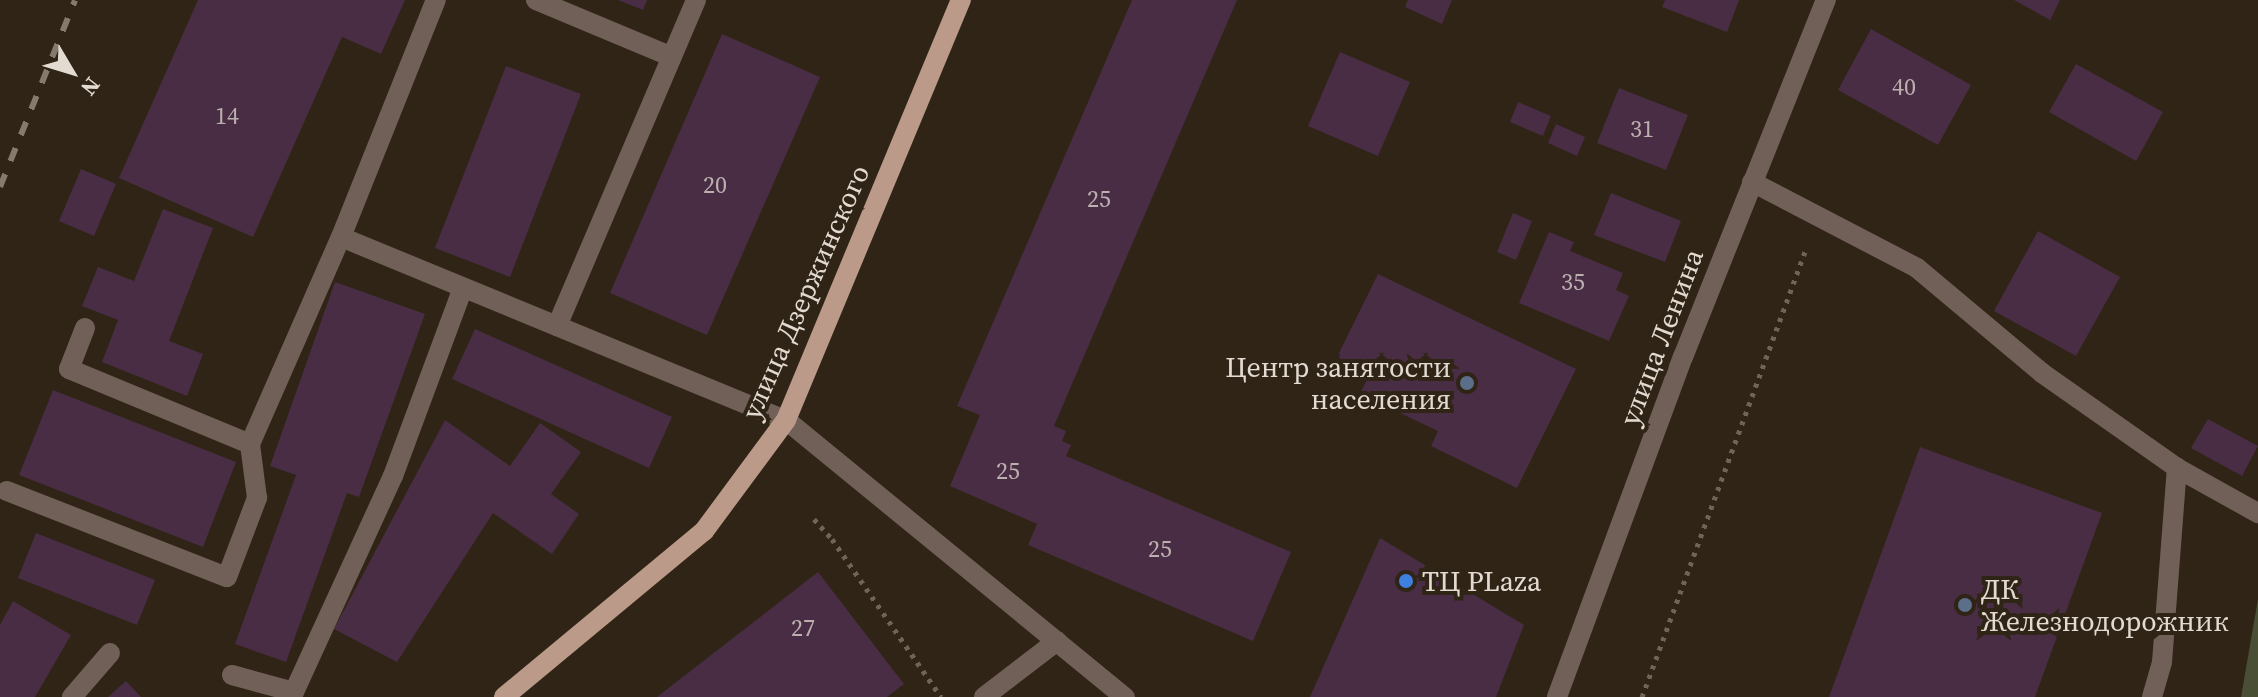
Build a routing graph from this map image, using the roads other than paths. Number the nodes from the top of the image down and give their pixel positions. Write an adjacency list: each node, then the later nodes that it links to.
1 (436, 0): 8 (street)
2 (536, 0): 6 (street)
3 (696, 0): 6 (street)
4 (961, 0): 12 (main road, улица Дзержинского)
5 (1826, 0): 7 (street, улица Ленина)
6 (672, 57): 10 (street)
7 (1752, 182): 14 (street); 24 (street, улица Ленина)
8 (341, 237): 9 (street); 13 (street)
9 (463, 288): 10 (street); 19 (street)
10 (557, 326): 12 (street)
11 (85, 328): 13 (street)
12 (786, 420): 17 (street); 21 (main road, улица Дзержинского)
13 (250, 444): 15 (street)
14 (2177, 468): 16 (street); 25 (street)
15 (7, 491)
16 (2258, 513)
17 (1057, 641): 22 (street); 23 (street)
18 (110, 653): 20 (street)
19 (232, 675)
20 (72, 697)
21 (504, 697)
22 (984, 697)
23 (1125, 697)
24 (1557, 697)
25 (2152, 697)

